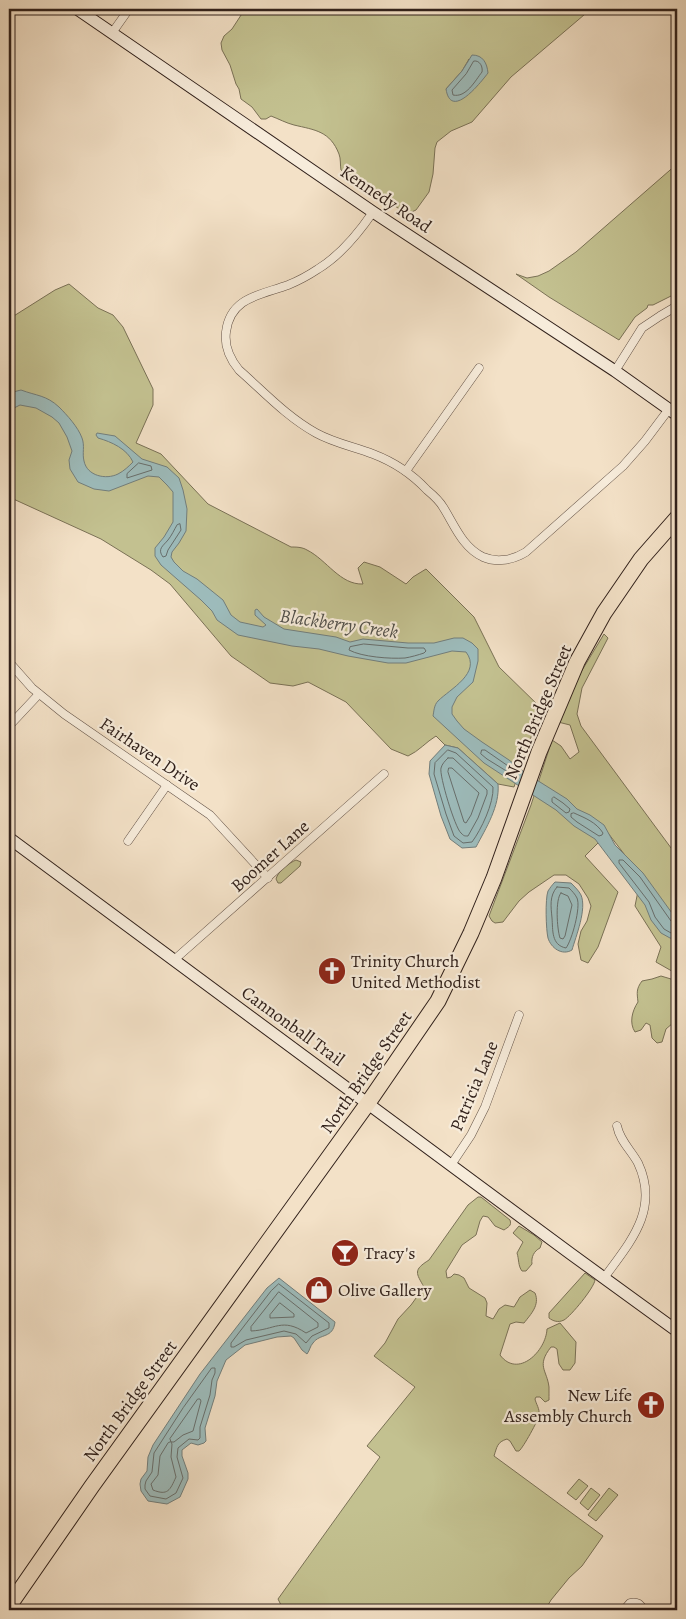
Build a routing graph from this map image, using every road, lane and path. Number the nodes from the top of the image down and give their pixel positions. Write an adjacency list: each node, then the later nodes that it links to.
1 (77, 9): 3 (main road, Kennedy Road)
2 (129, 9): 3 (street)
3 (112, 32): 4 (main road, Kennedy Road)
4 (373, 212): 7 (main road, Kennedy Road); 9 (street)
5 (677, 306): 7 (street)
6 (479, 368): 9 (street)
7 (615, 371): 8 (main road, Kennedy Road)
8 (673, 412): 9 (street)
9 (406, 471)
10 (677, 518): 21 (highway, North Bridge Street)
11 (9, 662): 12 (street, Fairhaven Drive)
12 (39, 694): 13 (street); 15 (street, Fairhaven Drive)
13 (9, 726)
14 (384, 774): 18 (street, Boomer Lane)
15 (167, 785): 17 (street); 18 (street, Fairhaven Drive)
16 (9, 838): 19 (main road, Cannonball Trail)
17 (128, 841)
18 (268, 878): 19 (street, Boomer Lane)
19 (174, 960): 21 (main road, Cannonball Trail)
20 (519, 1015): 23 (street, Patricia Lane)
21 (368, 1103): 23 (main road, Cannonball Trail); 26 (highway, North Bridge Street)
22 (617, 1126): 24 (street)
23 (451, 1165): 24 (main road, Cannonball Trail)
24 (604, 1278): 25 (main road, Cannonball Trail)
25 (677, 1331)
26 (9, 1606)
27 (624, 1610): 28 (street)
28 (644, 1610)

